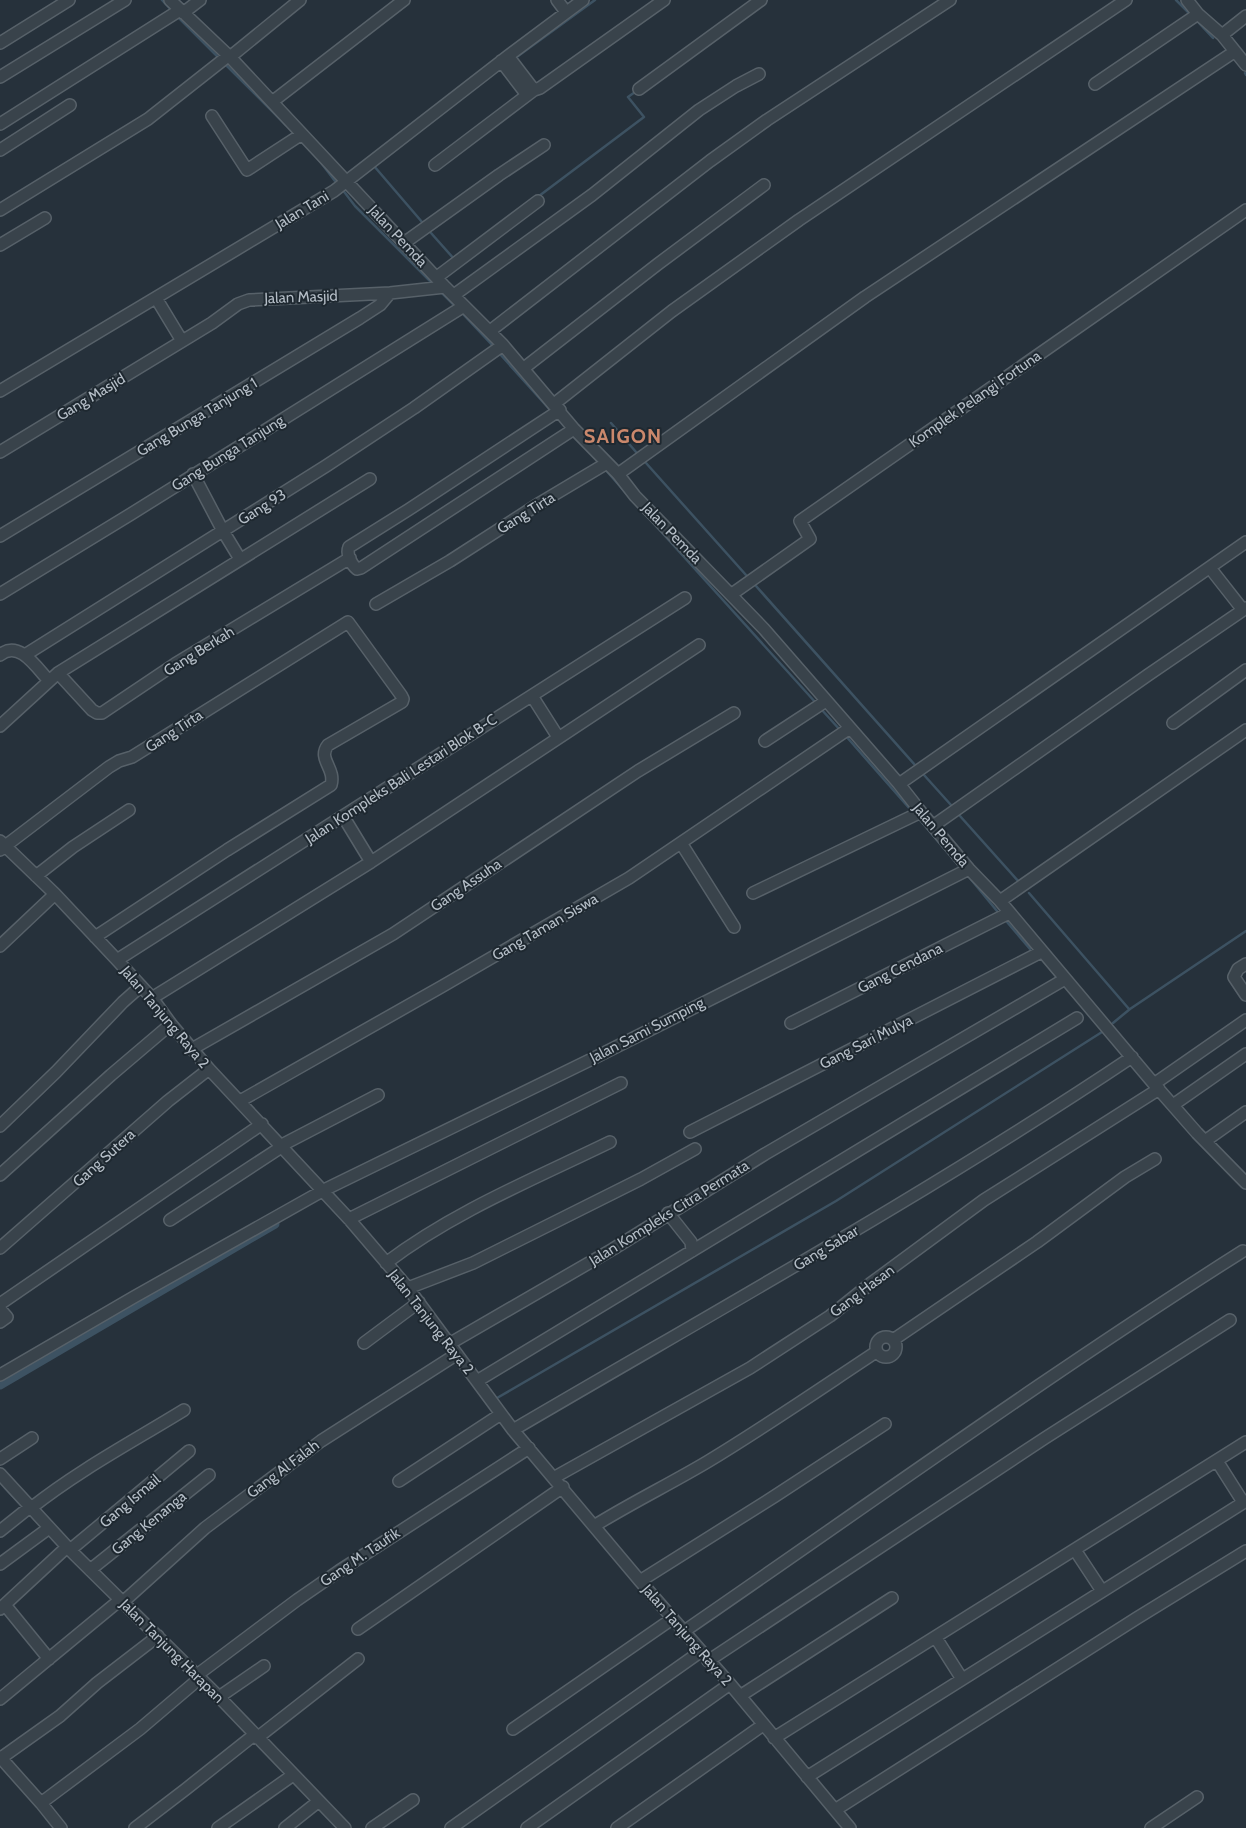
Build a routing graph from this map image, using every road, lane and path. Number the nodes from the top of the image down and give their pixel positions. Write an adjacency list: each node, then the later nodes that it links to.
1 (69, 0): 19 (street)
2 (125, 0): 25 (street)
3 (170, 0): 15 (street, Jalan Pemda)
4 (200, 0): 15 (street)
5 (300, 0): 21 (street)
6 (404, 0): 29 (street)
7 (557, 0): 14 (street)
8 (583, 0): 14 (street, Jalan Tani)
9 (664, 0): 28 (street)
10 (762, 0): 27 (street)
11 (950, 0): 50 (street)
12 (1126, 0): 55 (street)
13 (1187, 0): 16 (street)
14 (566, 12): 22 (street, Jalan Tani)
15 (178, 13): 21 (street, Jalan Pemda); 32 (street)
16 (1198, 14): 18 (street); 26 (street)
17 (1246, 16): 18 (street)
18 (1222, 35): 20 (street)
19 (0, 43)
20 (1234, 52): 23 (street); 60 (street)
21 (226, 59): 29 (street, Jalan Pemda); 40 (street)
22 (504, 59): 28 (street); 37 (street, Jalan Tani)
23 (1246, 65)
24 (759, 74): 47 (street)
25 (0, 77)
26 (1094, 84)
27 (639, 89)
28 (530, 92): 36 (street)
29 (272, 102): 33 (street, Jalan Pemda)
30 (70, 105): 35 (street)
31 (212, 116): 33 (street)
32 (0, 124)
33 (302, 134): 37 (street, Jalan Pemda)
34 (544, 145): 43 (street)
35 (0, 150)
36 (435, 165)
37 (341, 185): 43 (street, Jalan Pemda); 48 (street, Jalan Tani)
38 (764, 185): 53 (street)
39 (538, 200): 45 (street)
40 (0, 210)
41 (1246, 210): 69 (street, Komplek Pelangi Fortuna)
42 (45, 218): 44 (street)
43 (404, 243): 45 (street, Jalan Pemda)
44 (0, 245)
45 (439, 285): 46 (street, Jalan Masjid); 47 (street, Jalan Pemda)
46 (390, 293): 51 (street, Jalan Masjid); 63 (street, Gang Bunga Tanjung 1)
47 (454, 295): 49 (street, Jalan Pemda)
48 (156, 298): 51 (street); 54 (street, Jalan Tani)
49 (460, 309): 50 (street, Jalan Pemda); 59 (street, Gang Bunga Tanjung)
50 (490, 331): 52 (street, Jalan Pemda)
51 (182, 341): 57 (street, Gang Masjid)
52 (498, 348): 53 (street, Jalan Pemda); 62 (street, Gang 93)
53 (524, 368): 55 (street, Jalan Pemda)
54 (0, 391)
55 (555, 410): 56 (street, Jalan Pemda); 65 (street, Gang Berkah)
56 (572, 431): 58 (street, Jalan Pemda); 65 (street)
57 (0, 452)
58 (604, 465): 60 (street, Jalan Pemda); 71 (street, Gang Tirta)
59 (193, 474): 62 (street); 68 (street, Gang Bunga Tanjung)
60 (618, 474): 69 (street, Jalan Pemda)
61 (370, 479): 66 (street)
62 (223, 531): 66 (street); 75 (street, Gang 93)
63 (0, 536)
64 (1246, 542): 67 (street)
65 (350, 558): 77 (street, Gang Berkah)
66 (240, 559): 77 (street)
67 (1210, 568): 72 (street); 88 (street)
68 (0, 594)
69 (732, 594): 80 (street, Jalan Pemda)
70 (685, 598): 79 (street, Jalan Kompleks Bali Lestari Blok B-C)
71 (376, 604)
72 (1245, 609): 92 (street)
73 (698, 645): 86 (street)
74 (0, 654): 75 (street)
75 (25, 655): 78 (street)
76 (1246, 670): 82 (street)
77 (58, 673): 78 (street)
78 (49, 681): 83 (street)
79 (532, 696): 86 (street); 91 (street, Jalan Kompleks Bali Lestari Blok B-C)
80 (826, 701): 85 (street, Jalan Pemda); 87 (street)
81 (734, 713): 116 (street, Gang Assuha)
82 (1173, 723)
83 (0, 726)
84 (1246, 730): 100 (street)
85 (844, 732): 88 (street, Jalan Pemda); 93 (street, Gang Taman Siswa)
86 (558, 737): 95 (street)
87 (765, 740)
88 (900, 784): 90 (street, Jalan Pemda)
89 (129, 810): 97 (street)
90 (921, 812): 92 (street, Jalan Pemda); 98 (street)
91 (343, 816): 95 (street); 106 (street, Jalan Kompleks Bali Lestari Blok B-C)
92 (933, 826): 96 (street, Jalan Pemda)
93 (681, 843): 102 (street); 123 (street, Gang Taman Siswa)
94 (2, 845): 97 (street, Jalan Tanjung Raya 2); 103 (street, Gang Tirta)
95 (371, 862): 111 (street)
96 (970, 869): 100 (street, Jalan Pemda); 136 (street, Jalan Sami Sumping)
97 (36, 876): 99 (street, Jalan Tanjung Raya 2)
98 (753, 893)
99 (55, 894): 103 (street, Jalan Tanjung Raya 2); 104 (street)
100 (1000, 902): 101 (street, Jalan Pemda)
101 (1009, 913): 105 (street, Jalan Pemda); 115 (street, Gang Cendana)
102 (734, 927)
103 (94, 937): 106 (street, Jalan Tanjung Raya 2)
104 (0, 946)
105 (1041, 952): 108 (street, Jalan Pemda); 128 (street, Gang Sari Mulya)
106 (116, 960): 109 (street, Jalan Tanjung Raya 2)
107 (1246, 964): 110 (street)
108 (1065, 979): 118 (street, Jalan Pemda); 137 (street, Jalan Kompleks Citra Permata)
109 (141, 986): 111 (street, Jalan Tanjung Raya 2); 127 (street)
110 (1246, 995)
111 (152, 998): 114 (street, Jalan Tanjung Raya 2)
112 (1077, 1018): 141 (street)
113 (1246, 1020): 121 (street, Gang Hasan)
114 (171, 1024): 116 (street, Jalan Tanjung Raya 2); 134 (street)
115 (791, 1024)
116 (192, 1049): 119 (street, Jalan Tanjung Raya 2)
117 (1246, 1054): 124 (street)
118 (1132, 1057): 121 (street, Jalan Pemda); 158 (street, Gang Sabar)
119 (209, 1069): 123 (street, Jalan Tanjung Raya 2); 140 (street, Gang Sutera)
120 (622, 1083): 138 (street)
121 (1156, 1087): 124 (street, Jalan Pemda); 166 (street, Gang Hasan)
122 (378, 1095): 131 (street)
123 (240, 1101): 126 (street, Jalan Tanjung Raya 2)
124 (1173, 1105): 129 (street, Jalan Pemda)
125 (1246, 1112): 129 (street)
126 (262, 1124): 131 (street, Jalan Tanjung Raya 2); 146 (street)
127 (0, 1126)
128 (690, 1132)
129 (1205, 1141): 135 (street, Jalan Pemda)
130 (610, 1142): 143 (street)
131 (282, 1145): 136 (street, Jalan Tanjung Raya 2); 139 (street)
132 (695, 1149): 144 (street)
133 (1155, 1159): 172 (street)
134 (0, 1175)
135 (1244, 1177)
136 (324, 1190): 138 (street, Jalan Tanjung Raya 2); 153 (street, Jalan Sami Sumping)
137 (668, 1213): 141 (street); 151 (street, Jalan Kompleks Citra Permata)
138 (349, 1219): 143 (street, Jalan Tanjung Raya 2)
139 (170, 1220)
140 (0, 1248)
141 (692, 1251): 154 (street)
142 (1243, 1251): 187 (street)
143 (386, 1263): 144 (street, Jalan Tanjung Raya 2)
144 (408, 1288): 145 (street, Jalan Tanjung Raya 2)
145 (419, 1302): 150 (street); 151 (street, Jalan Tanjung Raya 2)
146 (0, 1304)
147 (0, 1308): 149 (street)
148 (1230, 1320): 190 (street)
149 (0, 1322)
150 (364, 1342)
151 (449, 1344): 152 (street, Jalan Tanjung Raya 2)
152 (457, 1354): 154 (street, Jalan Tanjung Raya 2); 183 (street, Gang Al Falah)
153 (0, 1375)
154 (477, 1381): 156 (street, Jalan Tanjung Raya 2)
155 (184, 1410): 171 (street)
156 (501, 1414): 158 (street, Jalan Tanjung Raya 2); 168 (street)
157 (885, 1424): 180 (street)
158 (513, 1430): 161 (street, Jalan Tanjung Raya 2)
159 (32, 1438): 163 (street)
160 (1246, 1442): 164 (street)
161 (529, 1448): 166 (street, Jalan Tanjung Raya 2); 194 (street, Gang M. Taufik)
162 (189, 1451): 175 (street, Gang Ismail)
163 (0, 1458)
164 (1217, 1461): 170 (street); 176 (street)
165 (209, 1476): 179 (street, Gang Kenanga)
166 (555, 1477): 169 (street, Jalan Tanjung Raya 2)
167 (2, 1479): 171 (street, Jalan Tanjung Harapan)
168 (399, 1481)
169 (563, 1487): 172 (street, Jalan Tanjung Raya 2); 186 (street)
170 (1245, 1502): 181 (street)
171 (31, 1507): 173 (street, Jalan Tanjung Harapan); 174 (street)
172 (594, 1526): 180 (street, Jalan Tanjung Raya 2)
173 (49, 1528): 175 (street, Jalan Tanjung Harapan); 178 (street)
174 (0, 1531)
175 (68, 1549): 179 (street, Jalan Tanjung Harapan); 184 (street, Gang Ismail)
176 (1075, 1550): 181 (street); 189 (street)
177 (1246, 1551): 211 (street)
178 (0, 1564)
179 (90, 1570): 183 (street, Jalan Tanjung Harapan)
180 (640, 1581): 185 (street, Jalan Tanjung Raya 2)
181 (1102, 1591): 195 (street)
182 (892, 1598): 197 (street)
183 (122, 1601): 188 (street, Jalan Tanjung Harapan); 191 (street, Gang Al Falah)
184 (2, 1607): 191 (street)
185 (672, 1619): 187 (street, Jalan Tanjung Raya 2); 201 (street)
186 (358, 1629)
187 (683, 1632): 190 (street, Jalan Tanjung Raya 2)
188 (158, 1636): 194 (street, Jalan Tanjung Harapan); 204 (street)
189 (936, 1638): 195 (street); 203 (street)
190 (704, 1656): 196 (street, Jalan Tanjung Raya 2); 219 (street)
191 (49, 1659): 199 (street, Gang Al Falah)
192 (358, 1659): 202 (street)
193 (264, 1666): 198 (street)
194 (199, 1677): 198 (street, Jalan Tanjung Harapan); 210 (street, Gang M. Taufik)
195 (962, 1680): 206 (street)
196 (730, 1684): 197 (street, Jalan Tanjung Raya 2); 220 (street)
197 (740, 1696): 200 (street, Jalan Tanjung Raya 2)
198 (219, 1697): 202 (street, Jalan Tanjung Harapan)
199 (0, 1699)
200 (763, 1725): 203 (street, Jalan Tanjung Raya 2); 221 (street)
201 (513, 1729)
202 (255, 1736): 205 (street, Jalan Tanjung Harapan); 214 (street)
203 (774, 1738): 206 (street, Jalan Tanjung Raya 2)
204 (0, 1758): 210 (street)
205 (292, 1775): 209 (street, Jalan Tanjung Harapan); 215 (street)
206 (807, 1778): 211 (street, Jalan Tanjung Raya 2)
207 (1197, 1797): 222 (street)
208 (413, 1800): 218 (street)
209 (319, 1801): 216 (street); 217 (street, Jalan Tanjung Harapan)
210 (41, 1803): 213 (street)
211 (835, 1810): 212 (street, Jalan Tanjung Raya 2)
212 (847, 1824)
213 (61, 1828)
214 (135, 1828)
215 (218, 1828)
216 (285, 1828)
217 (345, 1828)
218 (372, 1828)
219 (451, 1828)
220 (527, 1828)
221 (617, 1828)
222 (1151, 1828)

